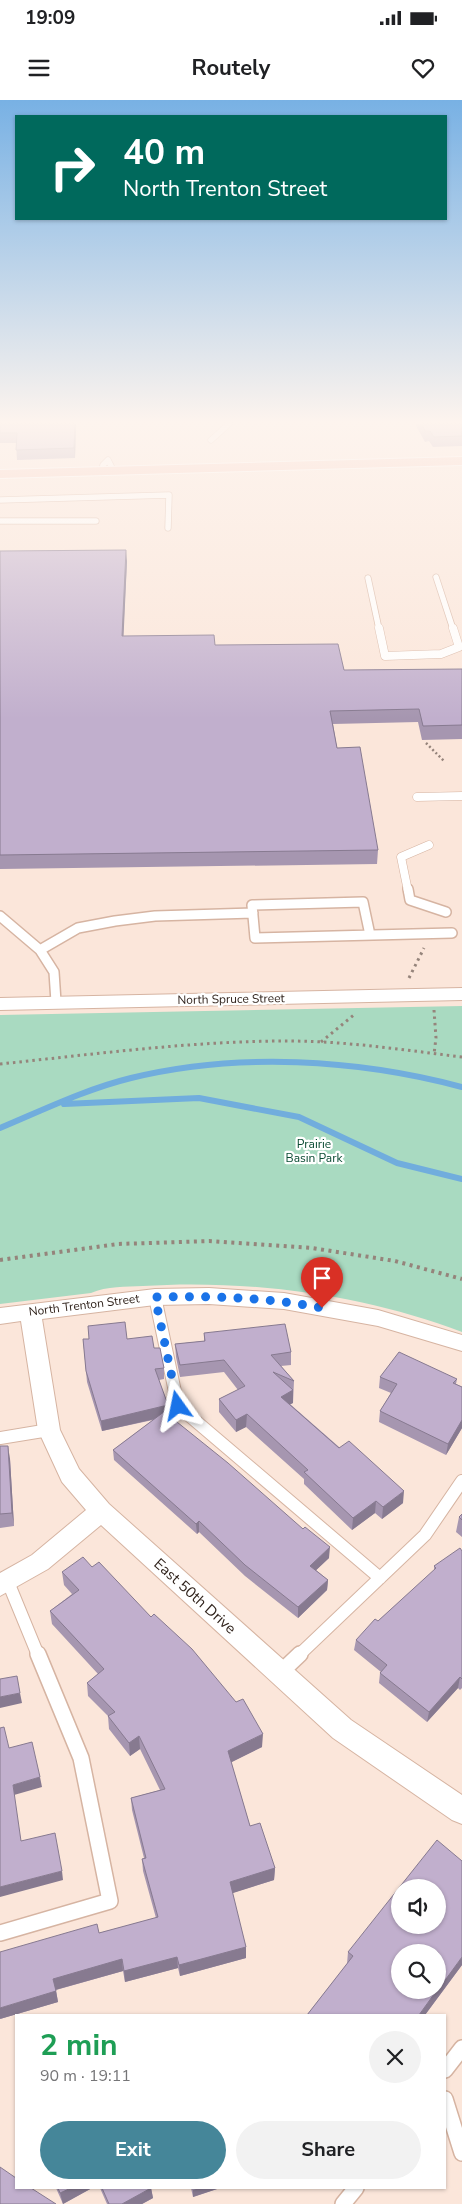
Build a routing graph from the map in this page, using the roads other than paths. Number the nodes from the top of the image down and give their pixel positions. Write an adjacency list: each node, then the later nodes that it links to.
1 (168, 522): 2 (lane)
2 (168, 528)
3 (436, 577): 4 (lane)
4 (368, 578)
5 (462, 796): 6 (lane)
6 (418, 797)
7 (429, 845): 8 (lane)
8 (446, 912)
9 (253, 913): 12 (lane); 12 (lane); 13 (lane)
10 (0, 916): 13 (lane)
11 (452, 933): 12 (lane)
12 (370, 936)
13 (40, 950): 15 (lane)
14 (462, 994): 15 (street, North Spruce Street)
15 (56, 1002): 16 (street, North Spruce Street)
16 (0, 1004)
17 (155, 1297): 18 (street, North Trenton Street); 20 (street, North Trenton Street); 25 (lane)
18 (30, 1312): 19 (street, North Trenton Street); 21 (street, East 50th Drive)
19 (0, 1316)
20 (462, 1343)
21 (49, 1430): 22 (lane); 24 (street, East 50th Drive)
22 (0, 1438)
23 (462, 1480): 25 (lane)
24 (101, 1511): 26 (street); 27 (street, East 50th Drive)
25 (380, 1578): 27 (lane)
26 (4, 1584): 29 (lane)
27 (280, 1672): 28 (street, East 50th Drive)
28 (462, 1811)
29 (0, 1933)
30 (462, 2048): 31 (lane)
31 (446, 2069)
32 (446, 2101): 33 (lane)
33 (462, 2153)
34 (355, 2189): 35 (lane)
35 (343, 2204)

